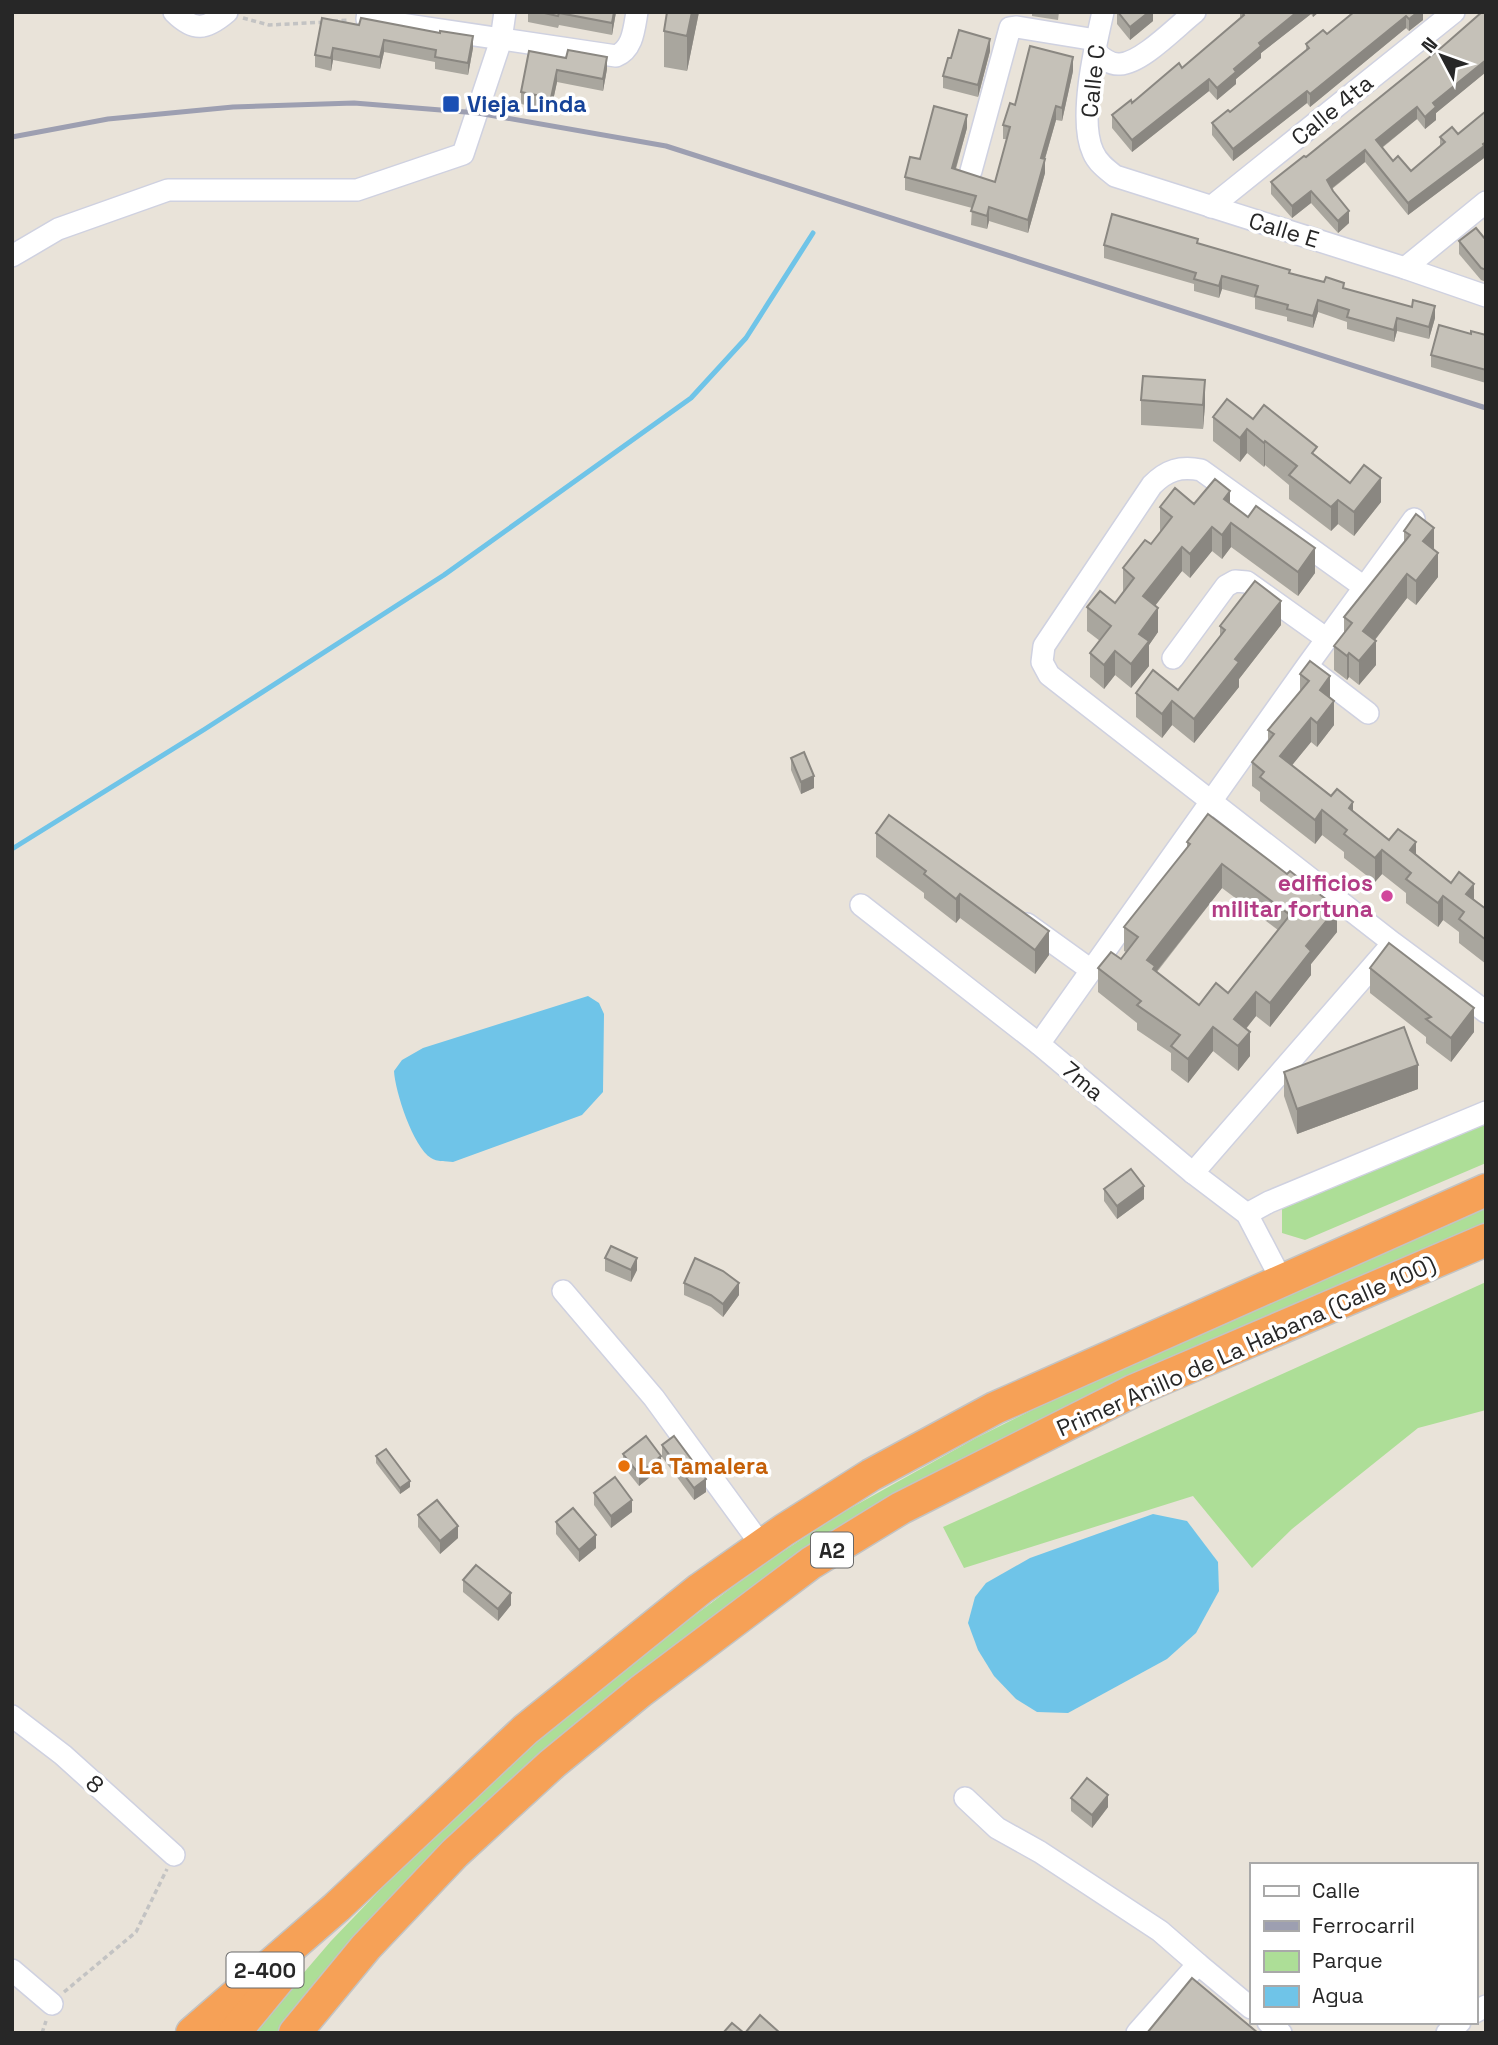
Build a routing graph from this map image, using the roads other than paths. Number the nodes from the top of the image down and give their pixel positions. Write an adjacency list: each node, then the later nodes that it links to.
1 (174, 12): 7 (street)
2 (505, 12): 9 (street)
3 (637, 12): 9 (street)
4 (1103, 12): 10 (street, Calle C)
5 (1195, 12): 10 (street)
6 (1454, 12): 14 (street, Calle 4ta)
7 (234, 15)
8 (368, 16): 9 (street)
9 (501, 40): 15 (street)
10 (1096, 46): 11 (street, Calle C); 12 (street)
11 (1092, 151): 14 (street, Calle E)
12 (971, 171)
13 (1486, 202): 16 (street)
14 (1210, 207): 16 (street, Calle E)
15 (12, 257)
16 (1405, 268): 17 (street, Calle E)
17 (1486, 296)
18 (1414, 519): 19 (street)
19 (1364, 587): 20 (street); 24 (street)
20 (1327, 639): 21 (street); 22 (street)
21 (1173, 658)
22 (1307, 666): 23 (street); 24 (street)
23 (1368, 713)
24 (1210, 801): 27 (street); 28 (street)
25 (861, 905): 30 (street, 7ma)
26 (1016, 915): 28 (street)
27 (1394, 943): 29 (street); 32 (street)
28 (1091, 970): 30 (street)
29 (1486, 1012)
30 (1039, 1044): 32 (street, 7ma)
31 (1486, 1112): 34 (street)
32 (1193, 1173): 34 (street, 7ma)
33 (1486, 1189): 36 (highway, Primer Anillo de La Habana (Calle 100) / A2)
34 (1247, 1214): 36 (street, 7ma)
35 (1486, 1240): 49 (highway, Primer Anillo de La Habana (Calle 100) / A2)
36 (1281, 1279): 38 (highway, Primer Anillo de La Habana (Calle 100) / A2)
37 (563, 1291): 38 (street)
38 (762, 1546): 42 (highway, Primer Anillo de La Habana (Calle 100) / A2)
39 (12, 1716): 41 (street, 8)
40 (965, 1798): 43 (street)
41 (174, 1855)
42 (337, 1907): 47 (highway, 2-400); 48 (highway, A2)
43 (1198, 1964): 46 (street); 50 (street)
44 (12, 1970): 45 (street)
45 (52, 2004)
46 (1250, 2007)
47 (192, 2033)
48 (234, 2033)
49 (295, 2033)
50 (1137, 2033)

